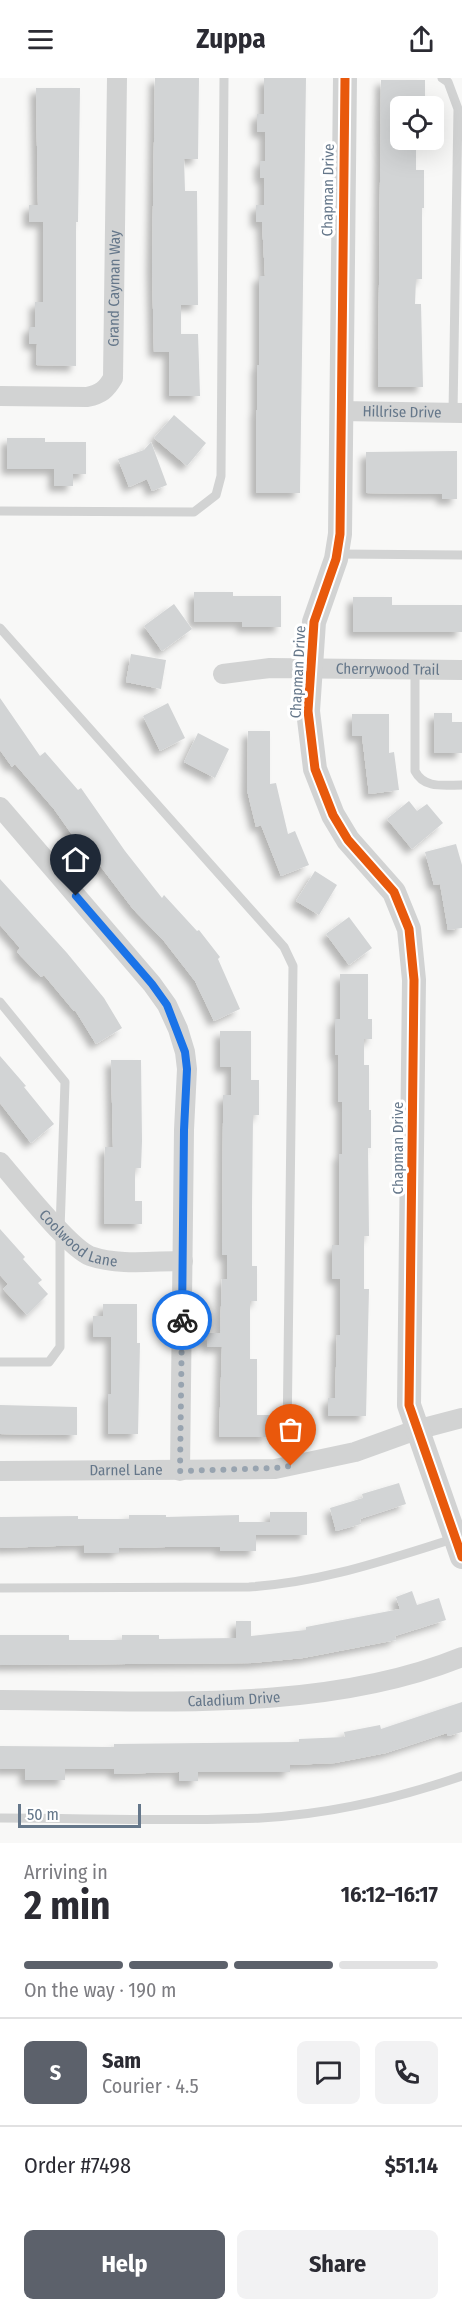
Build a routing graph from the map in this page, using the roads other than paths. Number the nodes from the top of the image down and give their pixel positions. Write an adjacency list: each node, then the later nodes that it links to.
1 (117, 78): 6 (street, Grand Cayman Way)
2 (224, 78): 9 (lane)
3 (345, 78): 7 (street, Chapman Drive)
4 (442, 78): 5 (lane)
5 (458, 305): 8 (lane)
6 (0, 396)
7 (340, 411): 8 (street, Hillrise Drive); 10 (street, Chapman Drive)
8 (457, 412)
9 (0, 511)
10 (336, 554): 11 (lane); 13 (street, Chapman Drive)
11 (462, 555)
12 (0, 628): 26 (lane)
13 (312, 670): 14 (street, Cherrywood Trail); 16 (street, Cherrywood Trail); 25 (street, Chapman Drive)
14 (415, 670): 15 (street, Cherrywood Trail); 17 (lane)
15 (462, 670)
16 (223, 674)
17 (462, 785)
18 (0, 807): 22 (street)
19 (0, 1002): 21 (lane)
20 (0, 1162): 21 (street, Coolwood Lane)
21 (60, 1230): 22 (street, Coolwood Lane); 23 (lane)
22 (183, 1261): 28 (street)
23 (0, 1362)
24 (462, 1418): 25 (street, Darnel Lane)
25 (416, 1430): 26 (street, Darnel Lane); 29 (street, Chapman Drive)
26 (306, 1462): 28 (street, Darnel Lane)
27 (0, 1471): 28 (street, Darnel Lane)
28 (180, 1471)
29 (460, 1544): 30 (lane)
30 (0, 1588)
31 (462, 1657): 32 (street, Caladium Drive)
32 (0, 1700)
33 (462, 1776): 34 (lane)
34 (0, 1818)

